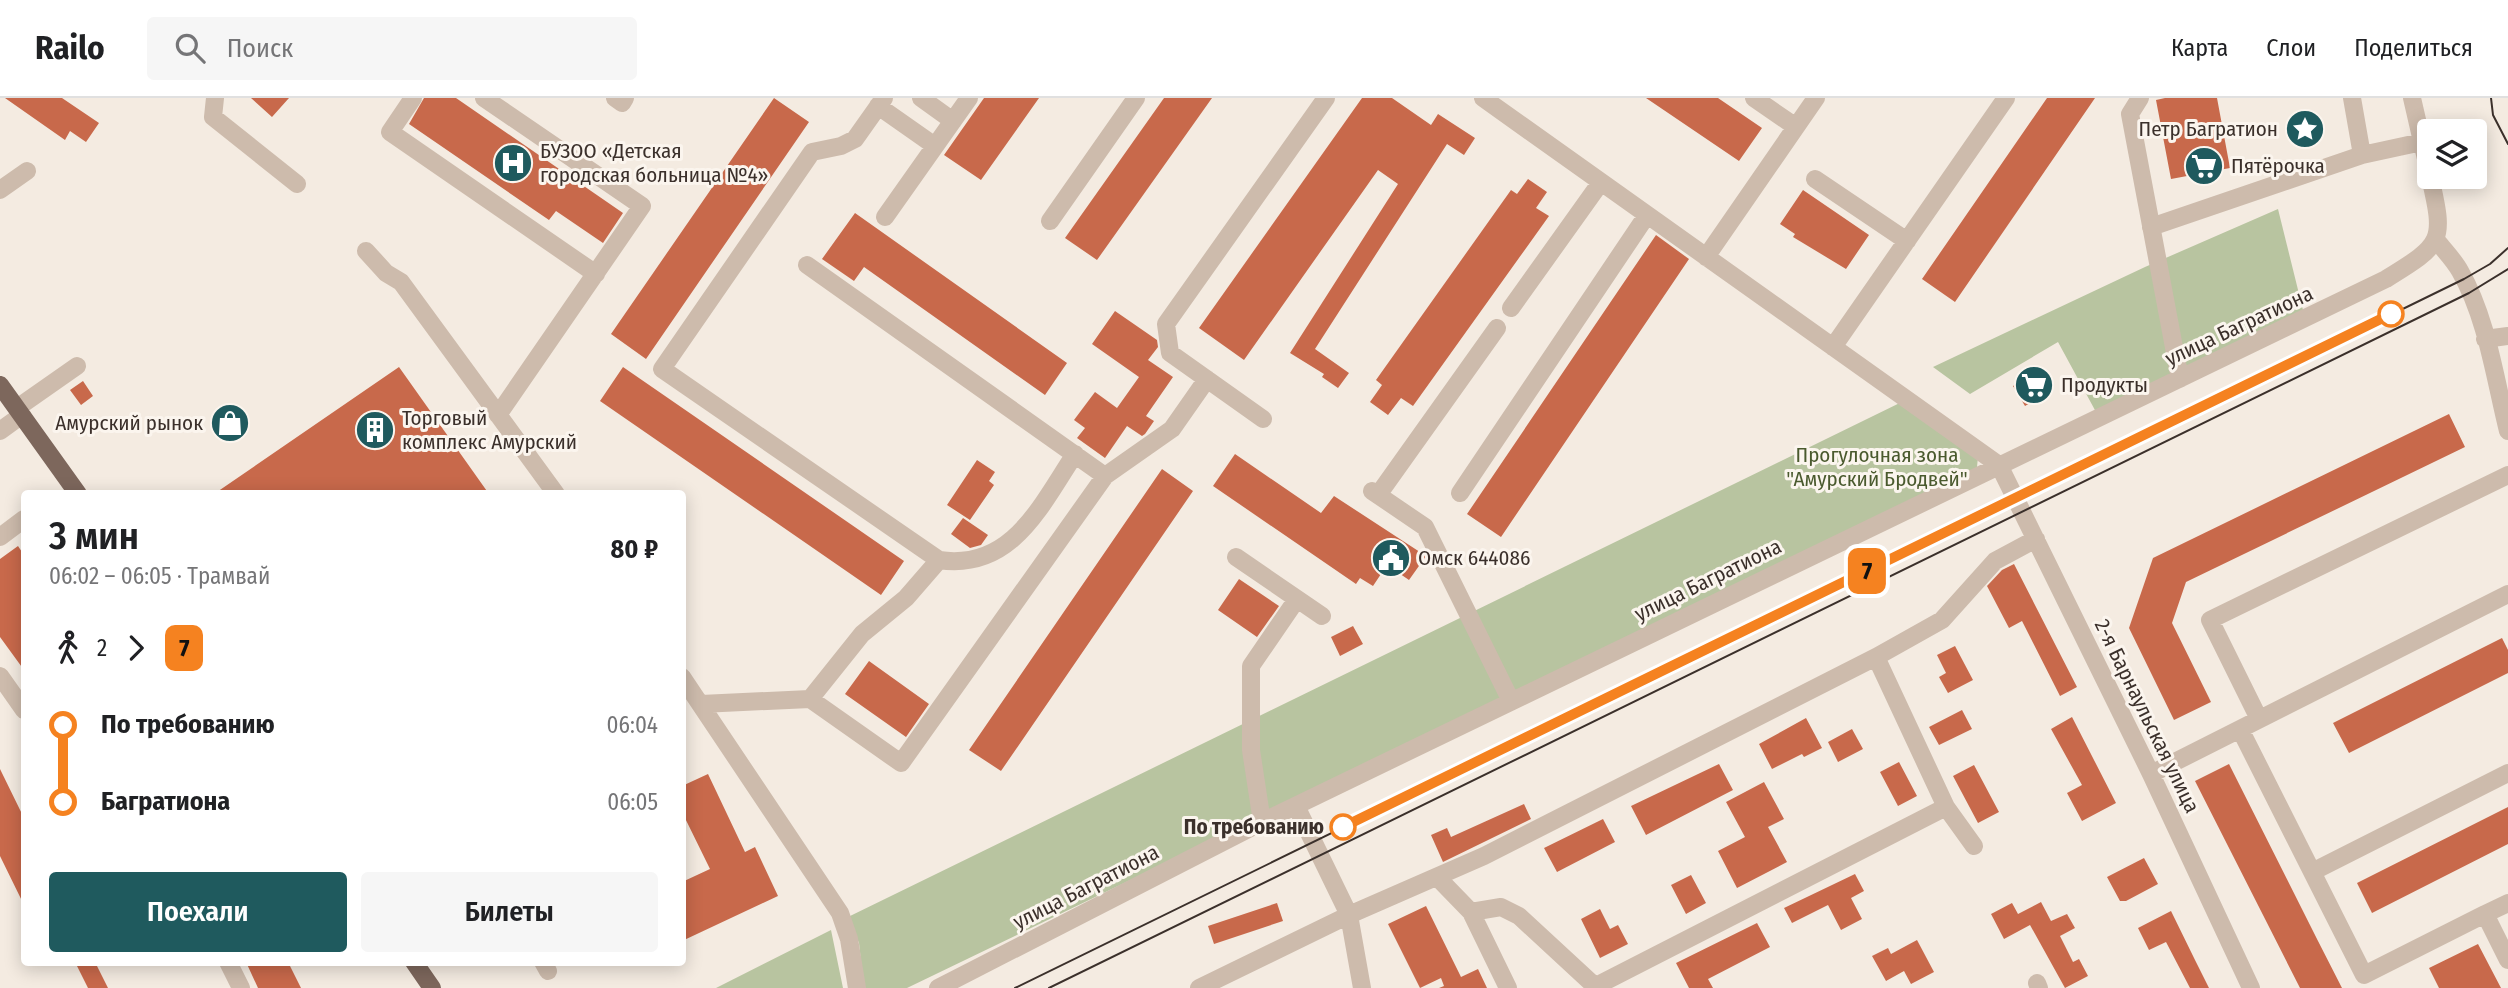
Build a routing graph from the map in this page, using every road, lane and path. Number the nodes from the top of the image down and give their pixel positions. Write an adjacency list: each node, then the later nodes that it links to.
1 (215, 98): 27 (street)
2 (414, 98): 39 (street)
3 (484, 98): 39 (street)
4 (615, 98): 5 (street)
5 (625, 98)
6 (921, 98): 19 (street)
7 (969, 98): 19 (street)
8 (1136, 98): 32 (street)
9 (1326, 98): 47 (street)
10 (1483, 98): 26 (street)
11 (1754, 98): 20 (street)
12 (1816, 98): 20 (street)
13 (2006, 98): 34 (street)
14 (2140, 98): 33 (street)
15 (2352, 98): 23 (street)
16 (2412, 98): 18 (street)
17 (881, 102): 22 (street); 66 (street)
18 (2417, 120)
19 (953, 121): 22 (street)
20 (1796, 127): 37 (street)
21 (2417, 143): 23 (street)
22 (935, 146): 31 (street)
23 (2362, 155): 33 (street)
24 (27, 171): 29 (street)
25 (1815, 179): 34 (street)
26 (1601, 182): 30 (street); 40 (street)
27 (297, 184)
28 (2433, 189): 35 (street)
29 (0, 190)
30 (1647, 215): 37 (street); 61 (street)
31 (885, 217)
32 (1050, 220)
33 (2151, 227): 48 (street)
34 (1907, 241): 44 (street)
35 (2437, 241): 43 (street); 48 (street, улица Багратиона)
36 (366, 251): 51 (street)
37 (1706, 257): 44 (street)
38 (807, 265): 55 (street)
39 (596, 274): 51 (street)
40 (1511, 308)
41 (1497, 328): 74 (street)
42 (2508, 336): 43 (street)
43 (2485, 339): 46 (street)
44 (1833, 347): 56 (street)
45 (77, 366): 50 (street)
46 (2501, 378): 54 (street)
47 (1207, 379): 52 (street); 58 (street)
48 (2180, 379): 56 (street, улица Багратиона)
49 (0, 385): 50 (main road)
50 (19, 412): 53 (street); 59 (main road)
51 (498, 415): 60 (street)
52 (1263, 419)
53 (0, 431)
54 (2508, 431)
55 (1075, 454): 58 (street); 66 (street)
56 (1999, 465): 64 (street, 2-я Барнаульская улица); 74 (street, улица Багратиона)
57 (2508, 475): 77 (street)
58 (1105, 476): 73 (street)
59 (69, 490)
60 (553, 490)
61 (1460, 493)
62 (21, 521): 63 (street)
63 (0, 537)
64 (2036, 539): 70 (street); 79 (street, 2-я Барнаульская улица)
65 (1236, 557): 68 (street)
66 (939, 560): 73 (street)
67 (2508, 594): 77 (street)
68 (1297, 599): 69 (street); 83 (street)
69 (1322, 616)
70 (1876, 657): 82 (street); 86 (street)
71 (0, 677): 76 (street)
72 (686, 683): 75 (street)
73 (810, 699): 75 (street)
74 (1511, 701): 81 (street, улица Багратиона)
75 (701, 704): 97 (street)
76 (21, 706)
77 (2259, 719): 78 (street)
78 (2240, 729): 79 (street); 85 (street)
79 (2151, 774): 102 (street, 2-я Барнаульская улица)
80 (2508, 774): 85 (street)
81 (1296, 806): 83 (street, улица Багратиона); 89 (street)
82 (1946, 807): 84 (street); 94 (street)
83 (1262, 822): 98 (street, улица Багратиона)
84 (1974, 846)
85 (2312, 872): 90 (street)
86 (1437, 877): 88 (street); 89 (street)
87 (2508, 903): 90 (street)
88 (1471, 912): 94 (street); 101 (street)
89 (1349, 915): 99 (street); 100 (street)
90 (2485, 915): 91 (street)
91 (2508, 960)
92 (230, 966): 95 (street)
93 (417, 966): 96 (main road)
94 (1597, 987)
95 (241, 988)
96 (432, 988)
97 (857, 988)
98 (938, 988)
99 (1199, 988)
100 (1362, 988)
101 (1508, 988)
102 (2251, 988)

